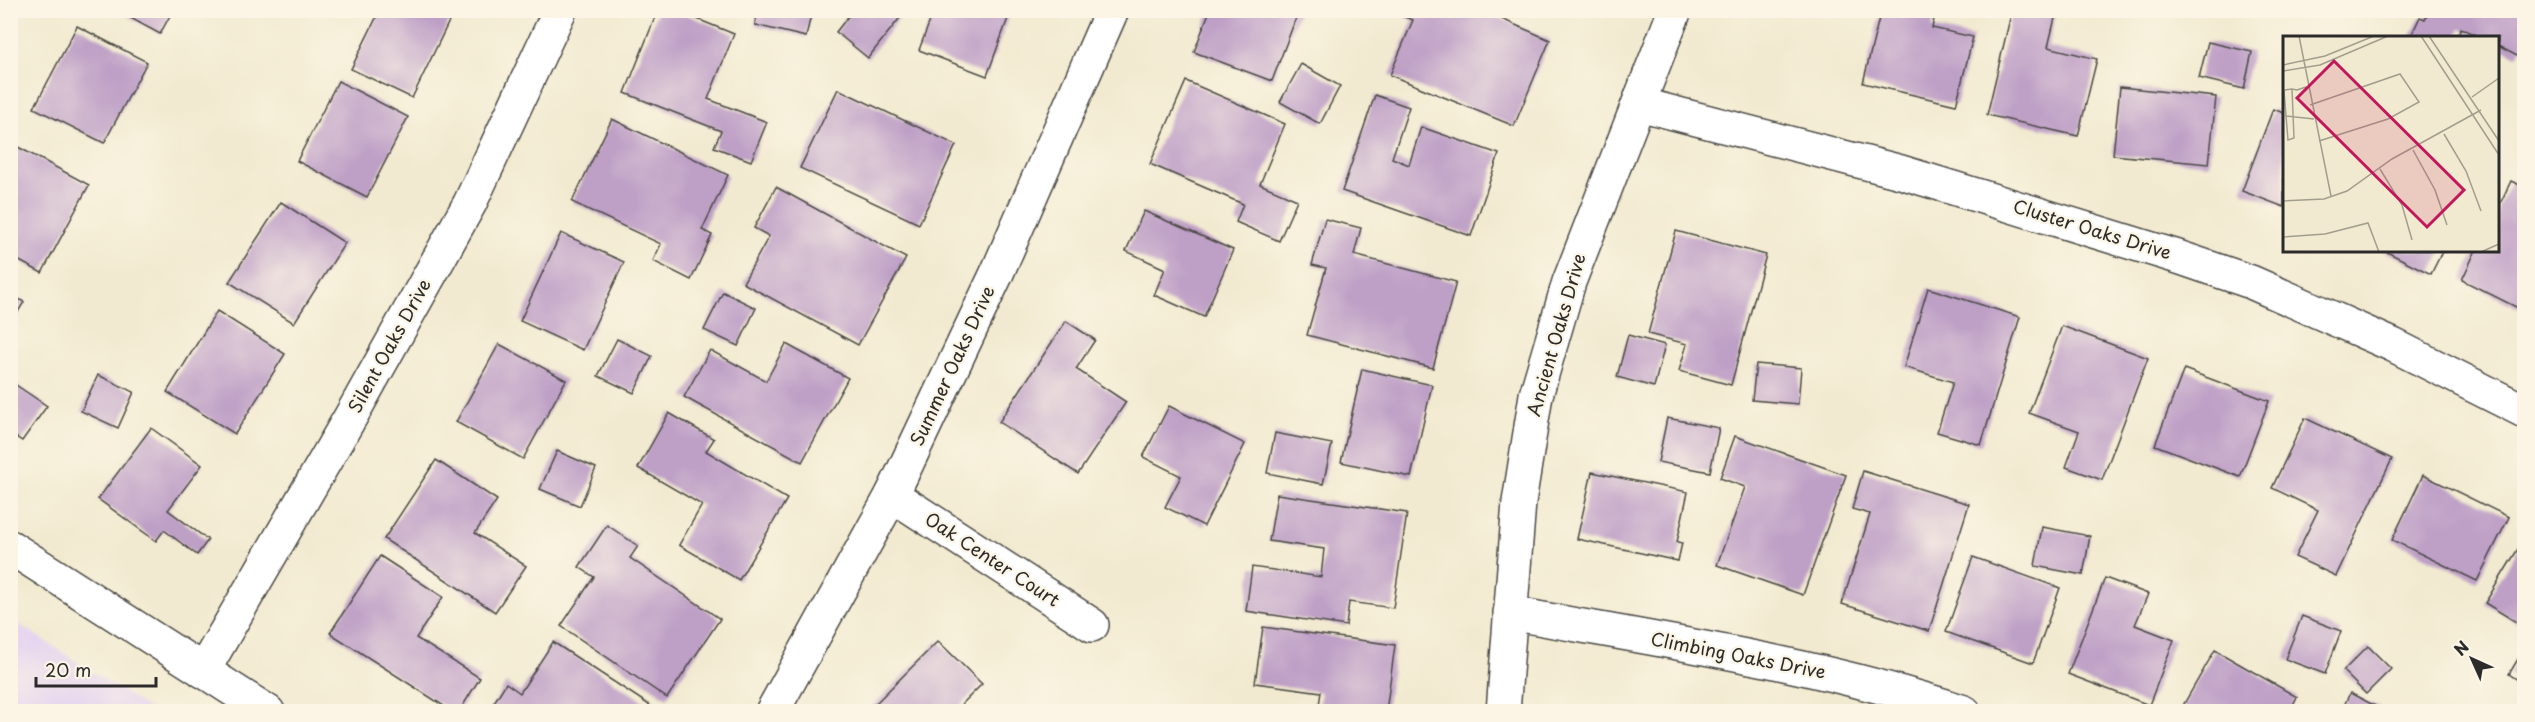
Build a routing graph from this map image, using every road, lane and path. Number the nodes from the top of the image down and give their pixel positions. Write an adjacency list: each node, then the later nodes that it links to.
1 (560, 10): 10 (street, Silent Oaks Drive)
2 (1112, 10): 6 (street, Summer Oaks Drive)
3 (1675, 10): 4 (street, Ancient Oaks Drive)
4 (1639, 104): 5 (street, Cluster Oaks Drive); 8 (street, Ancient Oaks Drive)
5 (2524, 411)
6 (892, 495): 9 (street, Oak Center Court); 12 (street, Summer Oaks Drive)
7 (10, 547): 10 (street)
8 (1510, 613): 13 (street, Ancient Oaks Drive); 14 (street, Climbing Oaks Drive)
9 (1092, 625)
10 (203, 671): 11 (street)
11 (268, 711)
12 (772, 711)
13 (1503, 711)
14 (1964, 711)

